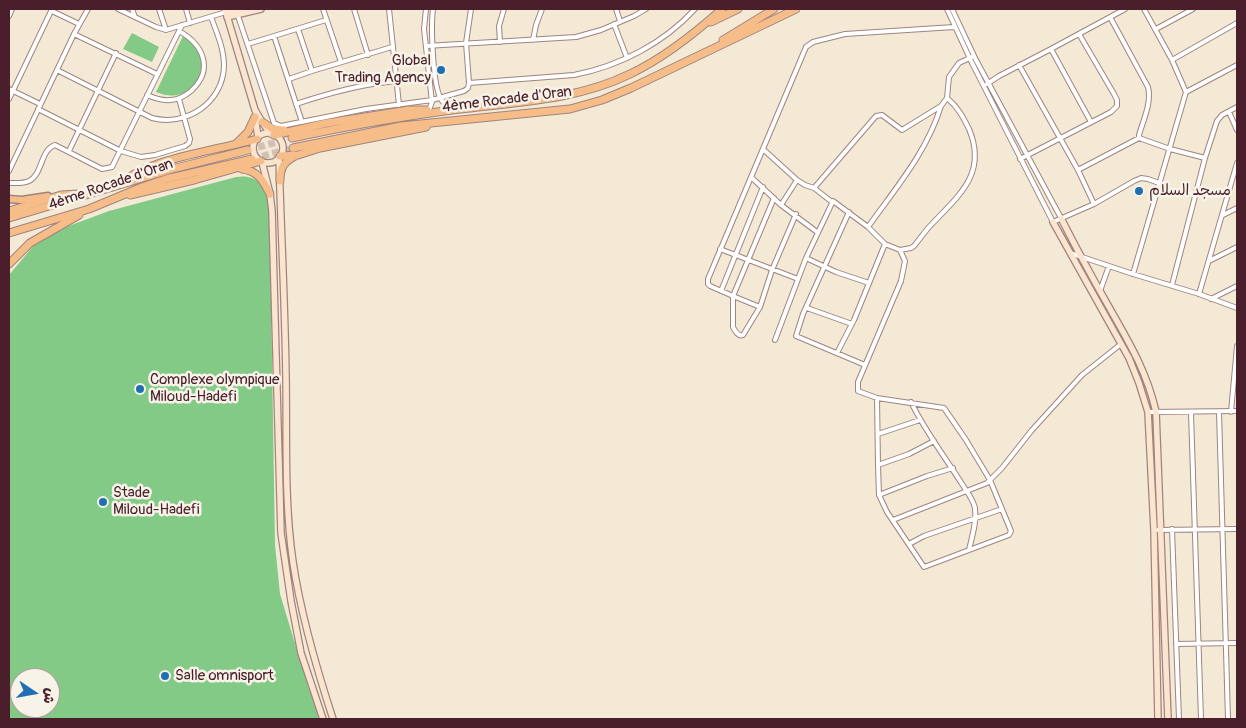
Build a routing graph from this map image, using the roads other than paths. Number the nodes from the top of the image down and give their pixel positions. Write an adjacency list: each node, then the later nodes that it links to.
1 (12, 9): 33 (street)
2 (51, 9): 40 (street); 76 (street)
3 (88, 9): 40 (street)
4 (118, 9): 34 (street)
5 (132, 9): 34 (street)
6 (159, 9): 47 (street)
7 (186, 9): 38 (street)
8 (213, 9): 32 (street)
9 (261, 9): 31 (main road)
10 (323, 9): 36 (street)
11 (354, 9): 12 (street); 61 (street)
12 (360, 9)
13 (388, 9): 58 (street)
14 (426, 9): 56 (street)
15 (433, 9): 57 (street)
16 (471, 9): 55 (street)
17 (504, 9): 53 (street)
18 (542, 9): 52 (street)
19 (616, 9): 37 (street)
20 (646, 9): 37 (street)
21 (695, 9): 64 (street)
22 (722, 9): 43 (highway, 4ème Rocade d'Oran)
23 (738, 9): 43 (highway)
24 (774, 9): 62 (highway)
25 (796, 9): 62 (highway, 4ème Rocade d'Oran)
26 (947, 9): 44 (street)
27 (952, 9): 63 (street)
28 (1125, 9): 35 (street)
29 (1144, 9): 46 (street)
30 (1193, 9): 46 (street)
31 (238, 11): 32 (main road); 54 (street)
32 (221, 14): 38 (street); 95 (main road); 96 (street)
33 (9, 16)
34 (134, 17): 47 (street)
35 (1110, 17): 50 (street); 108 (street)
36 (326, 20): 45 (street); 66 (street)
37 (620, 21): 41 (street)
38 (190, 23): 42 (street)
39 (1237, 23): 65 (street)
40 (80, 24): 49 (street)
41 (614, 24): 52 (street); 64 (street)
42 (182, 25): 47 (street); 48 (street)
43 (703, 26): 91 (highway, 4ème Rocade d'Oran)
44 (954, 27): 63 (street); 114 (street)
45 (298, 29): 51 (street); 70 (street)
46 (1156, 29): 65 (street)
47 (166, 30)
48 (179, 31): 71 (street); 83 (street)
49 (74, 34): 60 (street); 69 (street)
50 (1079, 34): 59 (street); 100 (street)
51 (274, 36): 54 (street); 72 (street)
52 (533, 40): 53 (street)
53 (500, 42): 55 (street)
54 (248, 44): 99 (street)
55 (466, 44): 57 (street); 74 (street)
56 (426, 46): 57 (street); 84 (street)
57 (433, 46): 80 (street)
58 (392, 47): 61 (street); 73 (street)
59 (1051, 49): 67 (street); 100 (street)
60 (116, 53): 71 (street); 77 (street)
61 (368, 54): 66 (street)
62 (702, 54): 97 (highway, 4ème Rocade d'Oran)
63 (972, 57): 75 (street); 81 (street)
64 (627, 58): 74 (street)
65 (1172, 60): 78 (street)
66 (341, 62): 70 (street)
67 (1020, 65): 75 (street); 107 (street)
68 (1237, 65): 78 (street)
69 (57, 70): 77 (street); 87 (street)
70 (312, 71): 72 (street)
71 (157, 74): 79 (street)
72 (289, 79): 85 (street)
73 (396, 81): 85 (street); 86 (street)
74 (469, 83): 80 (street)
75 (986, 84): 117 (street); 121 (street)
76 (11, 90): 82 (street); 87 (street)
77 (98, 90): 93 (street); 101 (street)
78 (1186, 92): 111 (street)
79 (147, 95): 83 (street); 93 (street)
80 (439, 98): 84 (street); 89 (street)
81 (947, 98): 88 (street); 161 (street)
82 (9, 99)
83 (179, 99): 96 (street)
84 (432, 100): 86 (street); 92 (street)
85 (296, 104): 99 (street)
86 (400, 105): 99 (street)
87 (39, 106): 101 (street); 126 (street)
88 (941, 106): 136 (street); 155 (street)
89 (458, 107): 91 (highway); 92 (highway)
90 (1237, 107): 94 (street)
91 (472, 108): 106 (highway, 4ème Rocade d'Oran)
92 (429, 110): 102 (highway)
93 (140, 112): 96 (street); 112 (street)
94 (1229, 112): 103 (street); 119 (street)
95 (255, 113): 98 (main road); 105 (main road); 109 (highway)
96 (184, 118): 112 (street)
97 (456, 121): 110 (highway, 4ème Rocade d'Oran); 116 (highway)
98 (262, 122): 102 (highway); 104 (main road)
99 (302, 122)
100 (1091, 122): 107 (street)
101 (79, 129): 112 (street); 115 (street)
102 (294, 130): 104 (highway)
103 (1237, 130)
104 (273, 134): 105 (main road); 118 (main road)
105 (257, 138): 109 (highway); 122 (main road)
106 (292, 138)
107 (1059, 138): 117 (street); 125 (street)
108 (1140, 138): 111 (street); 125 (street)
109 (233, 146): 134 (highway)
110 (293, 148)
111 (1170, 149): 119 (street); 132 (street)
112 (121, 150): 115 (street)
113 (248, 150): 134 (highway, 4ème Rocade d'Oran)
114 (764, 150): 127 (street); 129 (street)
115 (69, 151): 133 (street)
116 (298, 154): 118 (highway); 131 (highway)
117 (1028, 156): 121 (street); 153 (street)
118 (279, 157): 122 (main road); 131 (main road)
119 (1205, 158): 175 (street)
120 (252, 159): 140 (highway, 4ème Rocade d'Oran)
121 (1020, 159): 154 (street)
122 (262, 162): 124 (highway); 138 (main road)
123 (1237, 163): 130 (street)
124 (236, 169): 138 (highway); 140 (highway)
125 (1078, 170): 144 (street)
126 (9, 171)
127 (751, 177): 135 (street); 160 (street)
128 (1237, 178): 130 (street)
129 (797, 180): 136 (street); 145 (street)
130 (1232, 180): 151 (street)
131 (280, 181): 218 (main road)
132 (1160, 182): 144 (street); 172 (street)
133 (9, 183)
134 (120, 184): 137 (highway, 4ème Rocade d'Oran)
135 (763, 187): 141 (street); 163 (street)
136 (814, 188): 143 (street)
137 (87, 194): 139 (highway); 152 (highway, 4ème Rocade d'Oran)
138 (270, 194): 219 (main road)
139 (61, 195): 142 (highway); 148 (highway)
140 (117, 198): 147 (highway, 4ème Rocade d'Oran)
141 (774, 198): 145 (street); 166 (street)
142 (9, 199)
143 (832, 202): 149 (street); 156 (street)
144 (1094, 204): 153 (street)
145 (781, 205): 150 (street)
146 (1237, 208): 151 (street)
147 (89, 209): 157 (highway, 4ème Rocade d'Oran); 168 (highway)
148 (9, 211)
149 (849, 212): 155 (street); 169 (street)
150 (796, 214): 156 (street); 171 (street)
151 (1223, 215): 167 (street)
152 (9, 218)
153 (1061, 218): 154 (street); 164 (main road)
154 (1053, 222): 162 (main road)
155 (868, 227): 158 (street)
156 (817, 232): 165 (street)
157 (9, 233)
158 (885, 244): 161 (street); 174 (street)
159 (1237, 247): 167 (street)
160 (720, 250): 163 (street); 177 (street)
161 (900, 250): 190 (street)
162 (1070, 253): 164 (street); 187 (main road)
163 (736, 256): 166 (street); 177 (street)
164 (1080, 256): 170 (street); 178 (main road)
165 (806, 258): 169 (street); 173 (street)
166 (747, 260): 171 (street); 180 (street)
167 (1209, 260): 179 (street)
168 (9, 264)
169 (824, 266): 174 (street); 183 (street)
170 (1109, 266): 172 (street); 178 (street)
171 (772, 270): 173 (street); 182 (street)
172 (1133, 274): 175 (street)
173 (798, 279): 186 (street)
174 (869, 283): 185 (street)
175 (1172, 286): 179 (street)
176 (1236, 287): 181 (street)
177 (721, 291): 180 (street)
178 (1100, 291): 195 (main road)
179 (1199, 294): 181 (street)
180 (733, 296): 182 (street); 182 (street)
181 (1211, 299): 184 (street)
182 (760, 308)
183 (807, 308): 185 (street); 189 (street)
184 (1237, 308)
185 (852, 324): 189 (street)
186 (775, 340)
187 (1121, 344): 194 (main road); 204 (street)
188 (1237, 346): 197 (street)
189 (837, 353): 190 (street)
190 (865, 365): 191 (street)
191 (877, 398): 192 (street); 200 (street)
192 (911, 402): 199 (street); 204 (street)
193 (1237, 411): 197 (street)
194 (1148, 412): 195 (street); 214 (main road)
195 (1156, 412): 198 (street); 215 (main road)
196 (1219, 412): 197 (street); 198 (street); 213 (street)
197 (1231, 412)
198 (1191, 413): 212 (street)
199 (920, 420): 200 (street); 201 (street)
200 (878, 434): 202 (street)
201 (934, 441): 202 (street); 203 (street)
202 (878, 465): 206 (street)
203 (952, 468): 205 (street); 206 (street)
204 (990, 480): 205 (street); 207 (street)
205 (966, 491): 208 (street); 209 (street)
206 (879, 495): 209 (street)
207 (1002, 509): 208 (street); 217 (street)
208 (976, 518): 216 (street); 217 (street)
209 (893, 520): 216 (street)
210 (1237, 528): 213 (street)
211 (1172, 529): 212 (street); 215 (street); 221 (street)
212 (1194, 529): 213 (street); 222 (street)
213 (1223, 529): 223 (street)
214 (1154, 530): 215 (street); 226 (main road)
215 (1162, 530): 227 (main road)
216 (909, 544): 217 (street)
217 (969, 550)
218 (301, 612): 219 (main road); 225 (main road)
219 (294, 615): 224 (main road)
220 (1237, 643): 223 (street)
221 (1176, 644): 222 (street); 228 (street)
222 (1198, 644): 223 (street); 229 (street)
223 (1226, 644): 230 (street)
224 (323, 719)
225 (334, 719)
226 (1158, 719)
227 (1168, 719)
228 (1179, 719)
229 (1201, 719)
230 (1228, 719)

